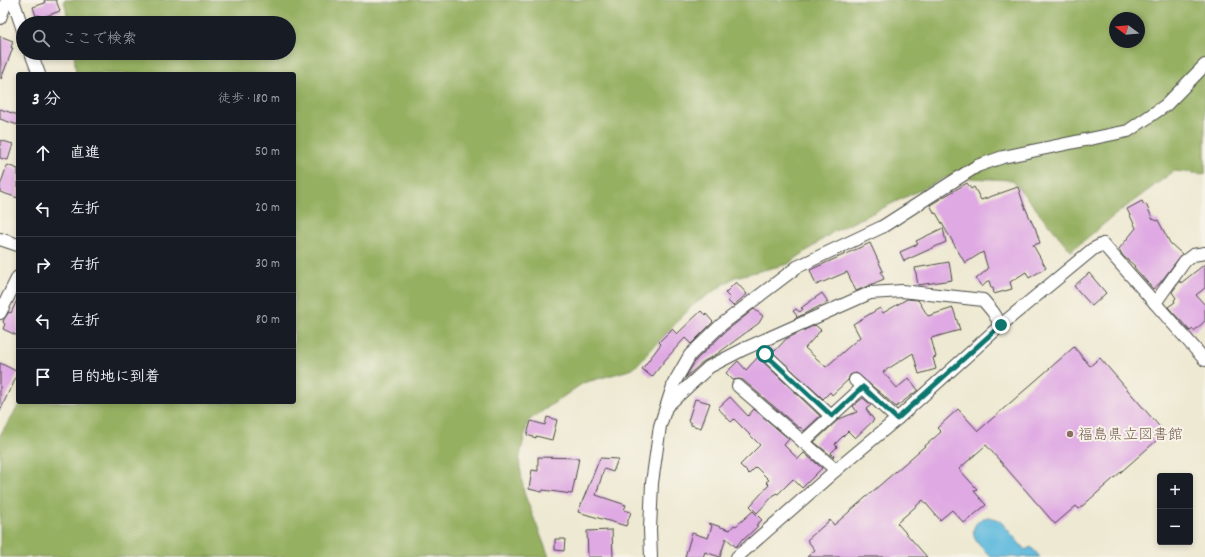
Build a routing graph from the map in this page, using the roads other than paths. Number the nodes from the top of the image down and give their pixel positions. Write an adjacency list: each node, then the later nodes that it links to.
1 (7, 0): 4 (street)
2 (13, 0): 3 (street)
3 (18, 16)
4 (0, 18)
5 (33, 60): 7 (street)
6 (1205, 65): 18 (street)
7 (37, 72)
8 (0, 239): 9 (street)
9 (16, 244)
10 (1205, 253): 12 (street)
11 (16, 281): 13 (street)
12 (1155, 303): 14 (street); 16 (street)
13 (0, 313)
14 (1001, 325): 18 (street); 20 (street)
15 (765, 354): 19 (street)
16 (1203, 354)
17 (738, 386): 21 (street)
18 (667, 406): 23 (street)
19 (832, 416): 20 (street); 21 (street)
20 (897, 419): 22 (street)
21 (803, 442): 22 (street)
22 (836, 470): 24 (street)
23 (650, 557)
24 (737, 557)

